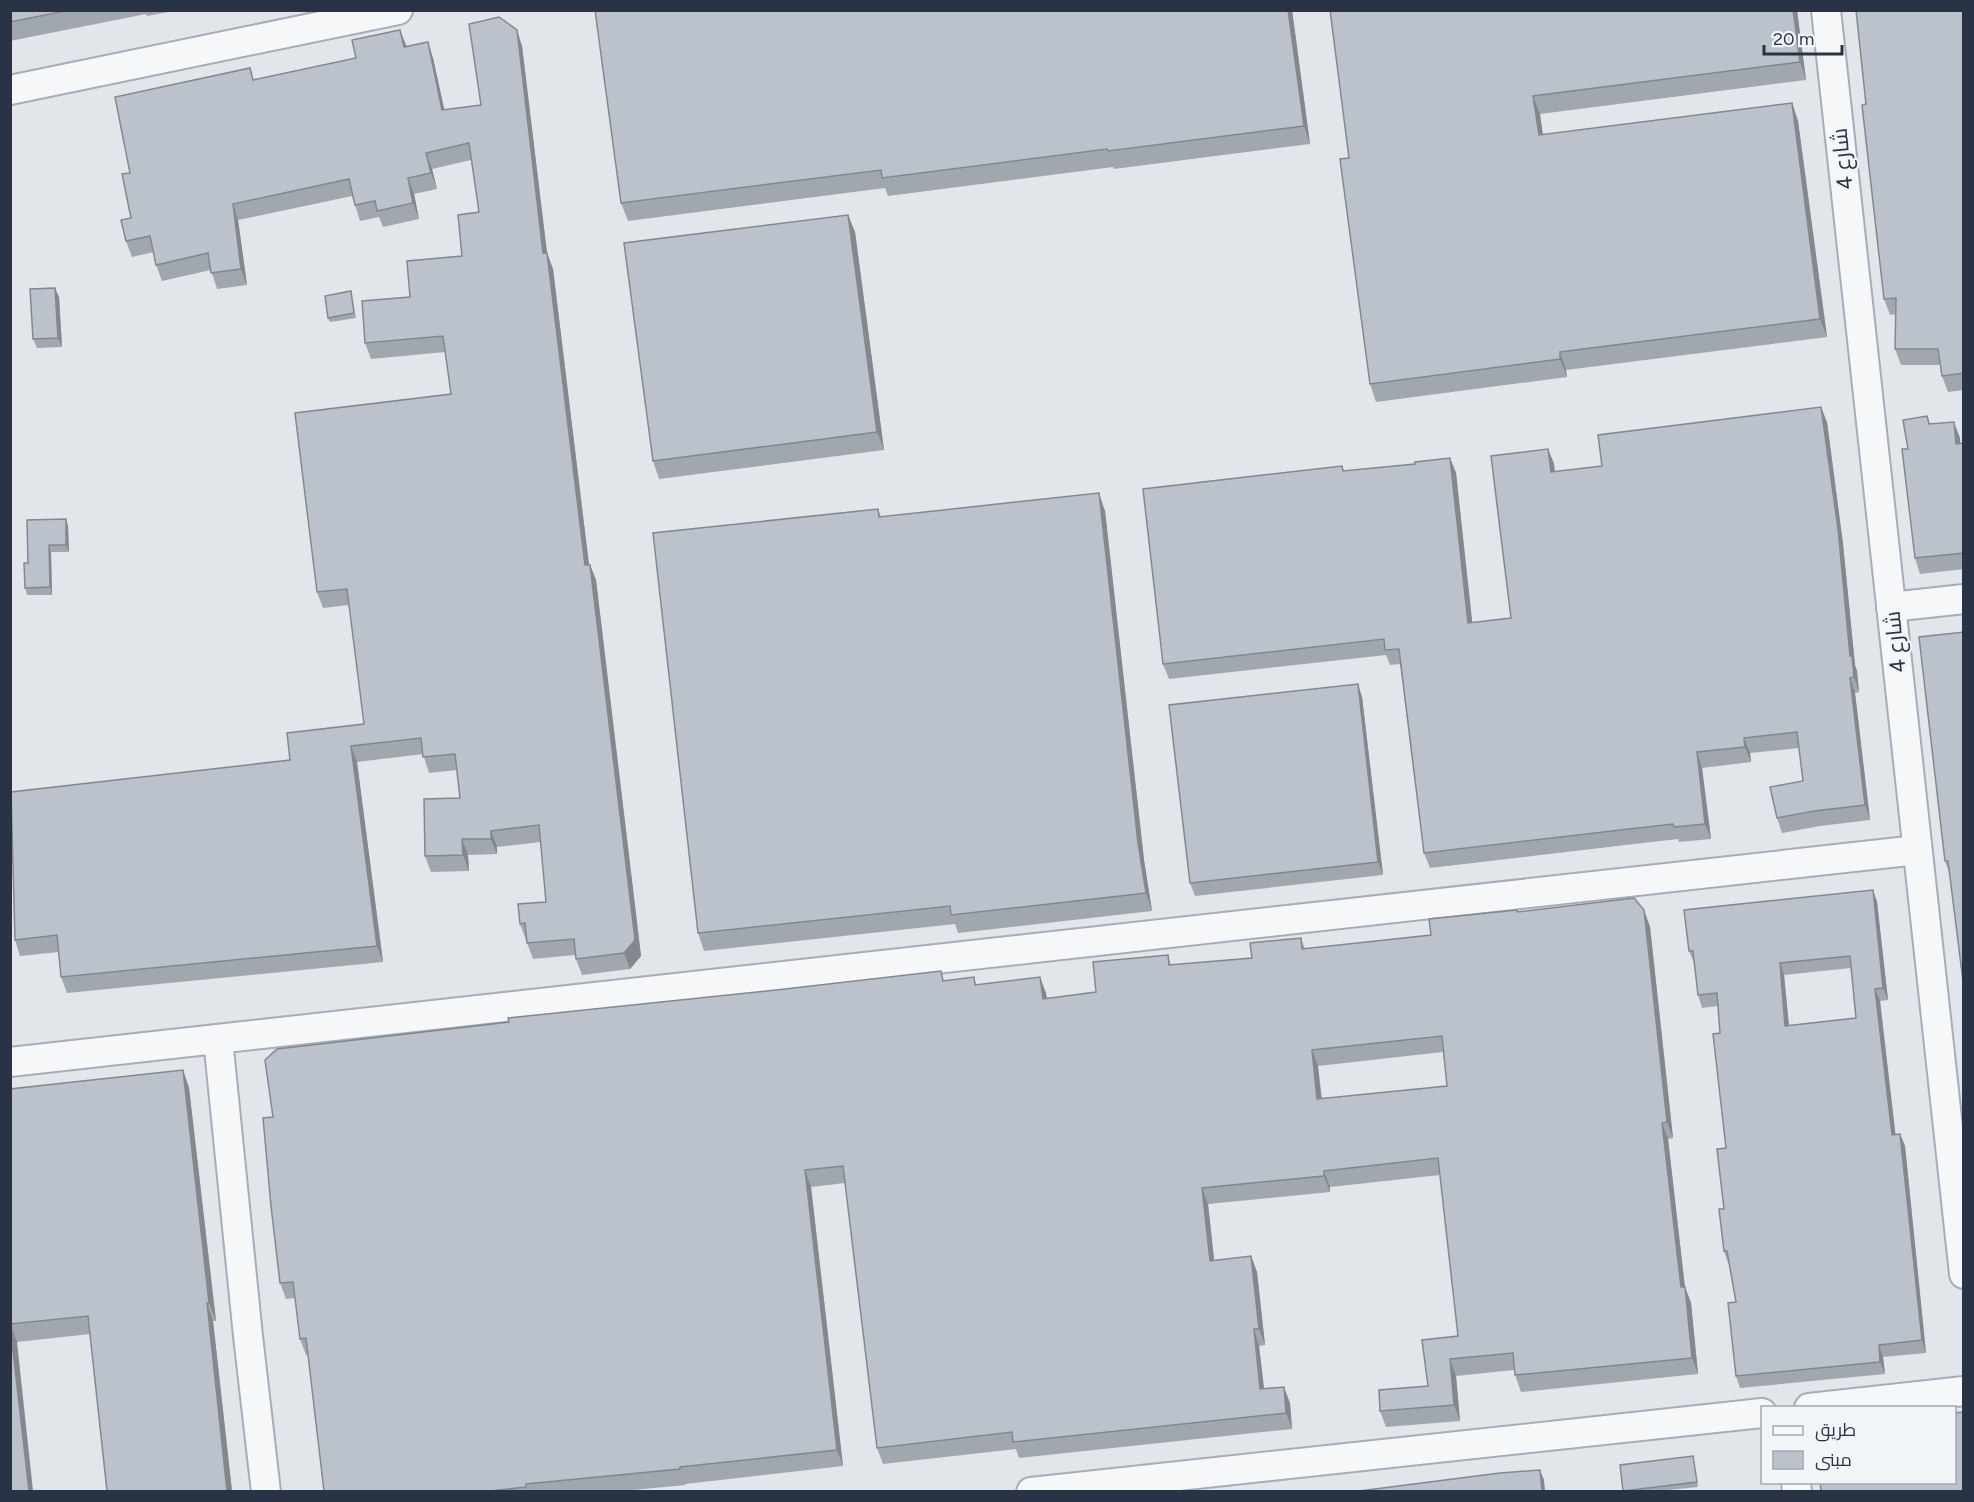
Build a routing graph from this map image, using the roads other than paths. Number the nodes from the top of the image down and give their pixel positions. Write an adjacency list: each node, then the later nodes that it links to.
1 (398, 10): 3 (street)
2 (1826, 10): 5 (street, شارع 4)
3 (10, 90)
4 (1964, 599): 5 (street)
5 (1891, 607): 6 (street, شارع 4)
6 (1917, 850): 7 (street); 9 (street, شارع 4)
7 (218, 1039): 8 (street); 13 (street)
8 (10, 1062)
9 (1964, 1274)
10 (1964, 1391): 11 (street)
11 (1819, 1406)
12 (1761, 1413): 14 (street)
13 (266, 1491)
14 (1031, 1491)

